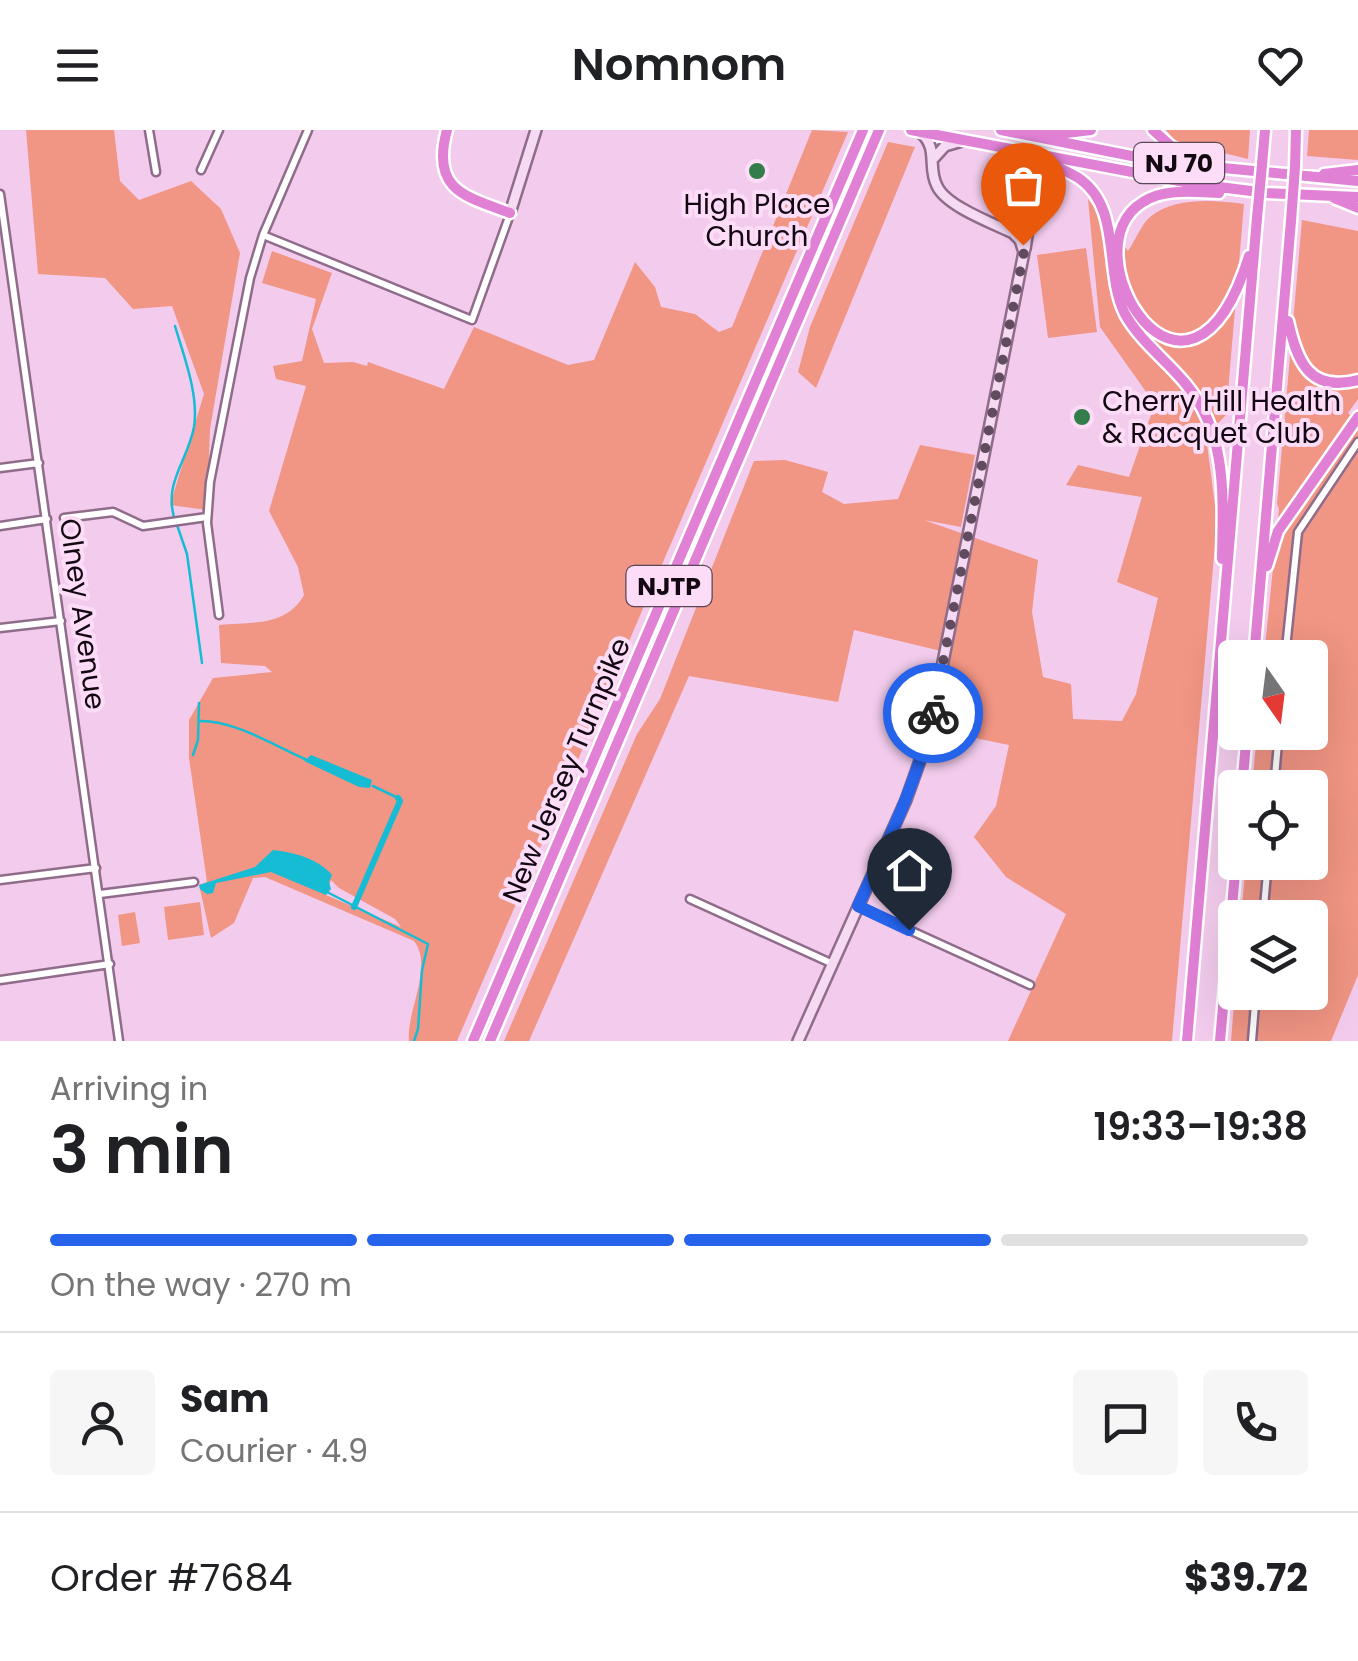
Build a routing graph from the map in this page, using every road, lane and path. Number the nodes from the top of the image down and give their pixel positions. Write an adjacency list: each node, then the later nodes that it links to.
1 (149, 130): 21 (street)
2 (218, 130): 19 (street)
3 (308, 130): 32 (street)
4 (447, 130): 30 (highway)
5 (536, 130): 30 (street)
6 (863, 130): 66 (highway, New Jersey Turnpike / NJTP)
7 (879, 130): 67 (highway, New Jersey Turnpike / NJTP)
8 (914, 130): 15 (highway, NJ 70); 17 (street)
9 (1001, 130): 18 (highway, NJ 70)
10 (1013, 130): 11 (highway)
11 (1091, 130)
12 (1152, 130): 18 (highway)
13 (1265, 130): 31 (highway, bridge)
14 (1296, 131): 34 (highway, bridge)
15 (966, 141): 16 (highway, NJ 70); 17 (street)
16 (1024, 153): 25 (highway, NJ 70); 48 (highway)
17 (933, 160): 33 (street)
18 (1226, 169): 22 (highway, NJ 70)
19 (201, 170)
20 (1358, 170): 22 (highway)
21 (156, 172)
22 (1305, 176): 24 (highway, NJ 70)
23 (1036, 178): 33 (street)
24 (1358, 182)
25 (1242, 191): 27 (highway, NJ 70); 31 (highway)
26 (0, 194): 38 (street, Olney Avenue)
27 (1328, 196): 28 (highway, NJ 70); 29 (highway)
28 (1358, 197)
29 (1358, 208)
30 (510, 214): 32 (street)
31 (1256, 224): 49 (highway)
32 (262, 235): 40 (street)
33 (1024, 252): 59 (street)
34 (1285, 309): 35 (highway); 47 (highway)
35 (1358, 380)
36 (1358, 417): 47 (highway)
37 (1358, 442): 51 (street)
38 (39, 463): 39 (street); 42 (street, Olney Avenue)
39 (0, 468)
40 (207, 517): 41 (street); 44 (street)
41 (64, 518)
42 (47, 519): 43 (street); 45 (street, Olney Avenue)
43 (0, 526)
44 (219, 615)
45 (61, 621): 46 (street); 53 (street, Olney Avenue)
46 (0, 628)
47 (1256, 631): 50 (highway)
48 (1219, 640)
49 (1221, 640)
50 (1255, 640)
51 (1287, 640)
52 (1218, 680): 69 (highway)
53 (96, 868): 54 (street); 57 (street, Olney Avenue)
54 (0, 880)
55 (1234, 880): 70 (highway)
56 (194, 882): 57 (street)
57 (100, 894): 60 (street, Olney Avenue)
58 (690, 899): 61 (street)
59 (858, 906): 61 (street); 63 (street)
60 (110, 964): 62 (street); 65 (street, Olney Avenue)
61 (833, 964): 68 (street)
62 (0, 980)
63 (1030, 985)
64 (1255, 1010): 71 (street)
65 (119, 1041)
66 (473, 1041)
67 (490, 1041)
68 (798, 1041)
69 (1187, 1041)
70 (1220, 1041)
71 (1252, 1041)

